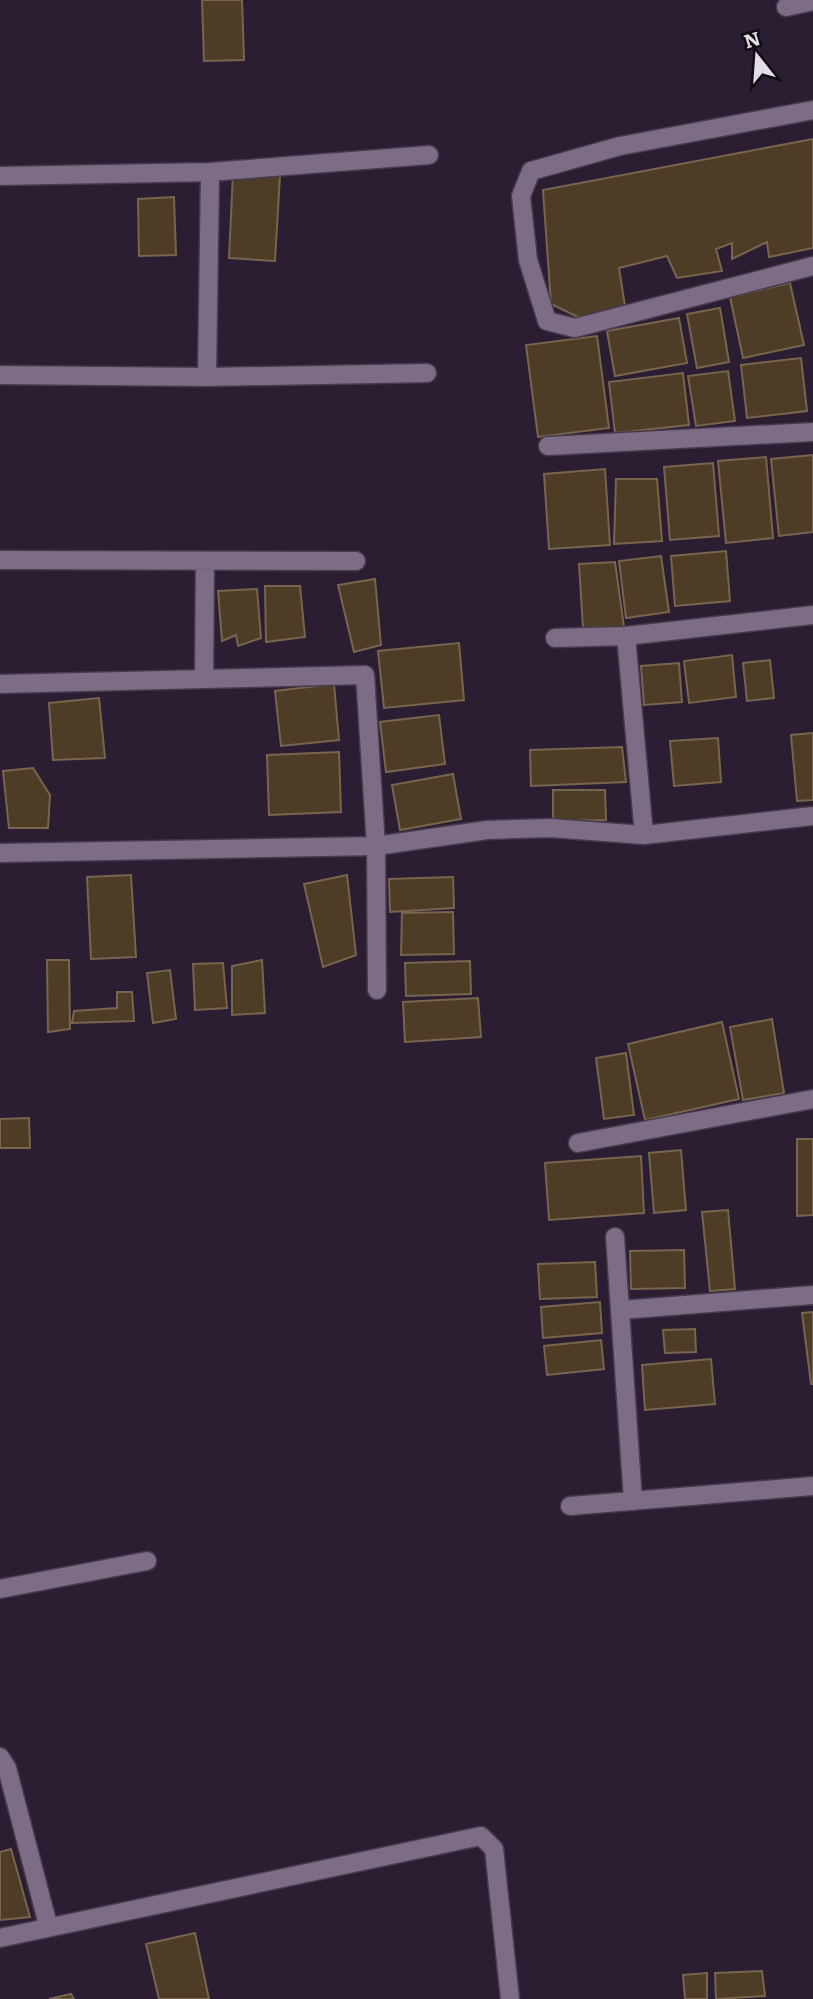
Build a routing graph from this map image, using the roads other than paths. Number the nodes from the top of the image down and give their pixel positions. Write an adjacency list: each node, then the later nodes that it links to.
1 (813, 1): 2 (street)
2 (786, 7)
3 (813, 110): 7 (street)
4 (429, 155): 5 (street)
5 (210, 172): 6 (street); 10 (street)
6 (0, 176)
7 (813, 267)
8 (427, 373): 10 (street)
9 (0, 375): 10 (street)
10 (207, 377)
11 (813, 432): 12 (street)
12 (548, 446)
13 (0, 561): 14 (street)
14 (205, 561): 15 (street); 19 (street)
15 (356, 561)
16 (813, 615): 17 (street)
17 (626, 636): 18 (street); 22 (street)
18 (555, 638)
19 (204, 679): 20 (street); 23 (street)
20 (0, 684)
21 (813, 817): 22 (street)
22 (644, 835): 23 (street)
23 (376, 846): 24 (street); 25 (street)
24 (0, 853)
25 (377, 990)
26 (813, 1099): 27 (street)
27 (578, 1143)
28 (615, 1237): 30 (street)
29 (813, 1296): 30 (street)
30 (621, 1310): 32 (street)
31 (813, 1486): 32 (street)
32 (633, 1501): 33 (street)
33 (570, 1506)
34 (147, 1561): 35 (street)
35 (0, 1589)
36 (0, 1757): 37 (street)
37 (48, 1925): 38 (street); 39 (street)
38 (0, 1938)
39 (510, 1999)

